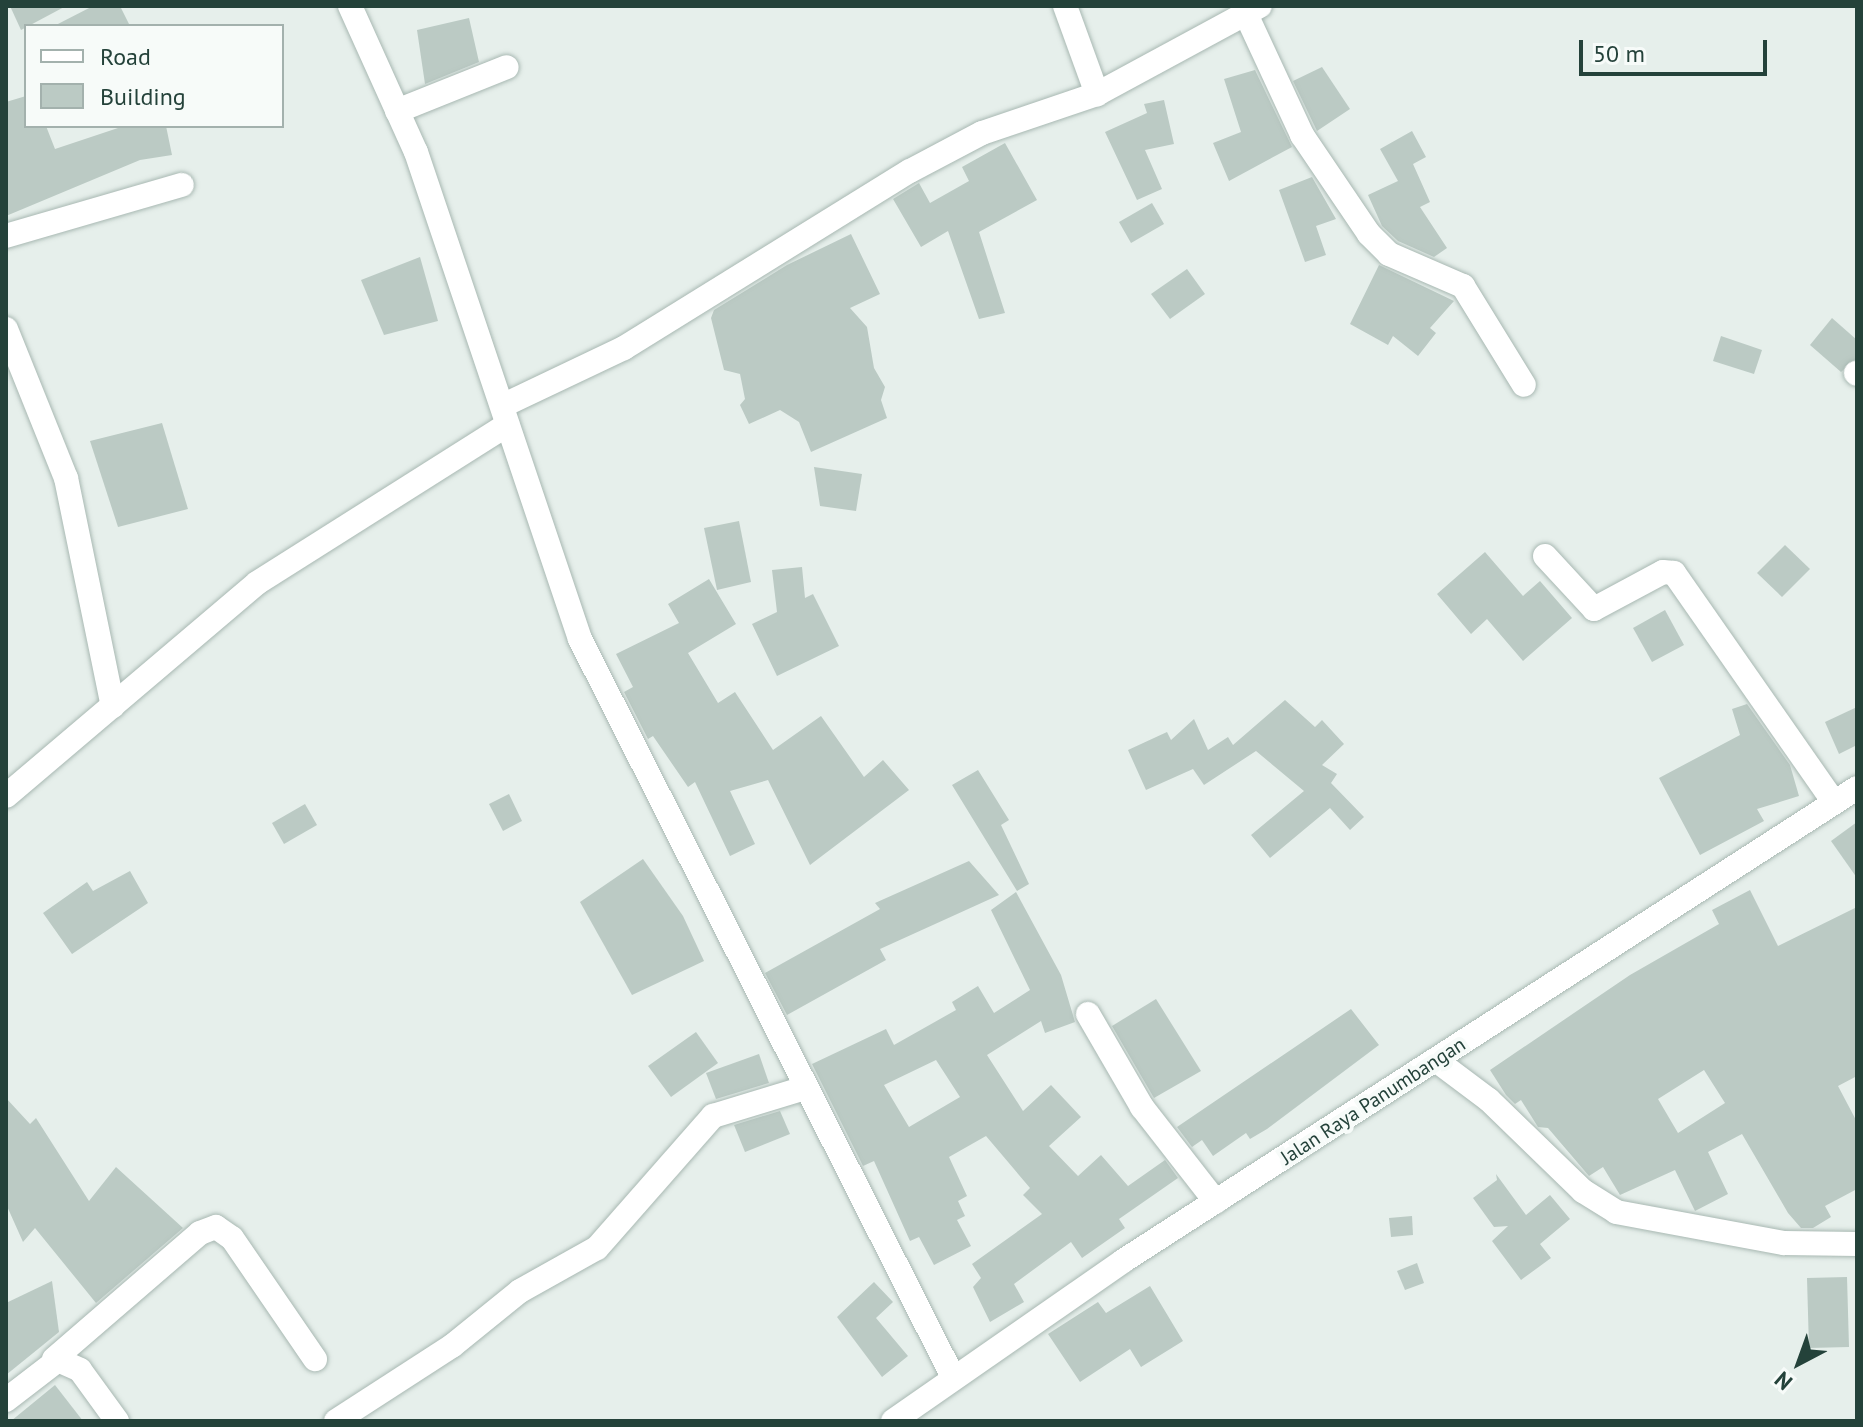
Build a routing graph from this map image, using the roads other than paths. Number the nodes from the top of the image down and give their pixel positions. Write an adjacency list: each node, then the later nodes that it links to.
1 (350, 6): 6 (street)
2 (1065, 6): 5 (street)
3 (1252, 9): 5 (street); 10 (street)
4 (507, 67): 6 (street)
5 (1097, 94): 11 (street)
6 (397, 111): 11 (street)
7 (182, 185): 8 (street)
8 (6, 236)
9 (6, 329): 13 (street)
10 (1524, 385)
11 (505, 415): 13 (street); 19 (street)
12 (1545, 556): 16 (street)
13 (113, 706): 15 (street)
14 (1857, 788): 16 (street, Jalan Raya Panumbangan)
15 (6, 796)
16 (1834, 802): 18 (street, Jalan Raya Panumbangan)
17 (1088, 1014): 20 (street)
18 (1437, 1061): 20 (street, Jalan Raya Panumbangan); 21 (street)
19 (805, 1088): 24 (street); 27 (street)
20 (1216, 1202): 24 (street, Jalan Raya Panumbangan)
21 (1857, 1244)
22 (54, 1359): 23 (street); 25 (street); 26 (street)
23 (315, 1359)
24 (952, 1375): 28 (street, Jalan Raya Panumbangan)
25 (6, 1400)
26 (117, 1421)
27 (336, 1421)
28 (893, 1421)

